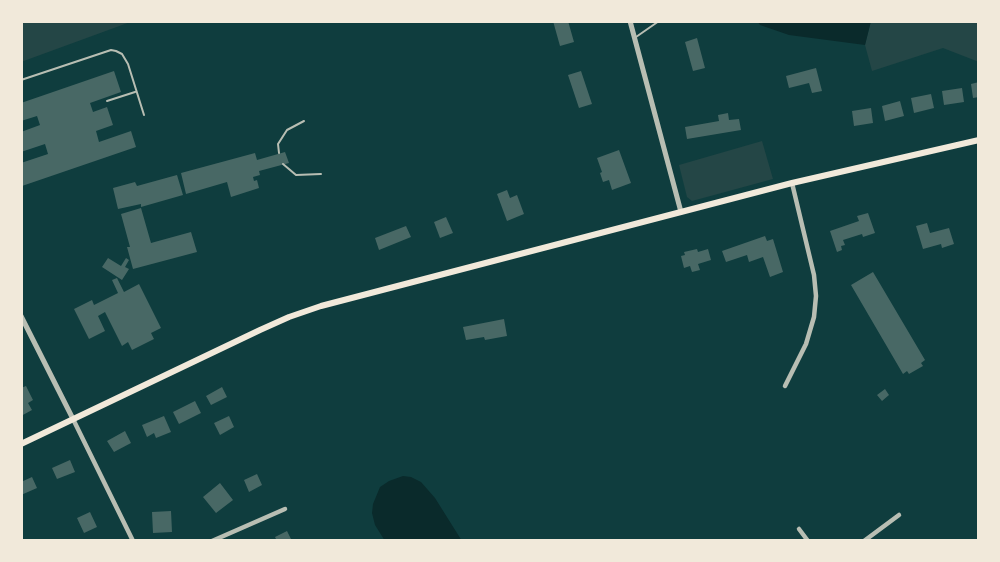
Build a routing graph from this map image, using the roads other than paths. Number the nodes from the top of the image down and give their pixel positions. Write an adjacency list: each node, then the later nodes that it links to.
1 (630, 21): 3 (street)
2 (659, 21): 3 (lane)
3 (635, 38): 14 (street)
4 (21, 80): 5 (lane)
5 (136, 92): 6 (lane); 7 (lane)
6 (107, 101)
7 (144, 115)
8 (304, 121): 10 (lane)
9 (979, 140): 13 (main road)
10 (279, 153)
11 (283, 164): 12 (lane)
12 (321, 174)
13 (792, 183): 14 (main road); 16 (street)
14 (681, 212): 17 (main road)
15 (21, 316): 17 (street)
16 (785, 386)
17 (73, 419): 18 (main road); 22 (street)
18 (21, 444)
19 (285, 509): 23 (street)
20 (899, 515): 25 (street)
21 (799, 528): 24 (street)
22 (133, 541)
23 (212, 541)
24 (808, 541)
25 (864, 541)

